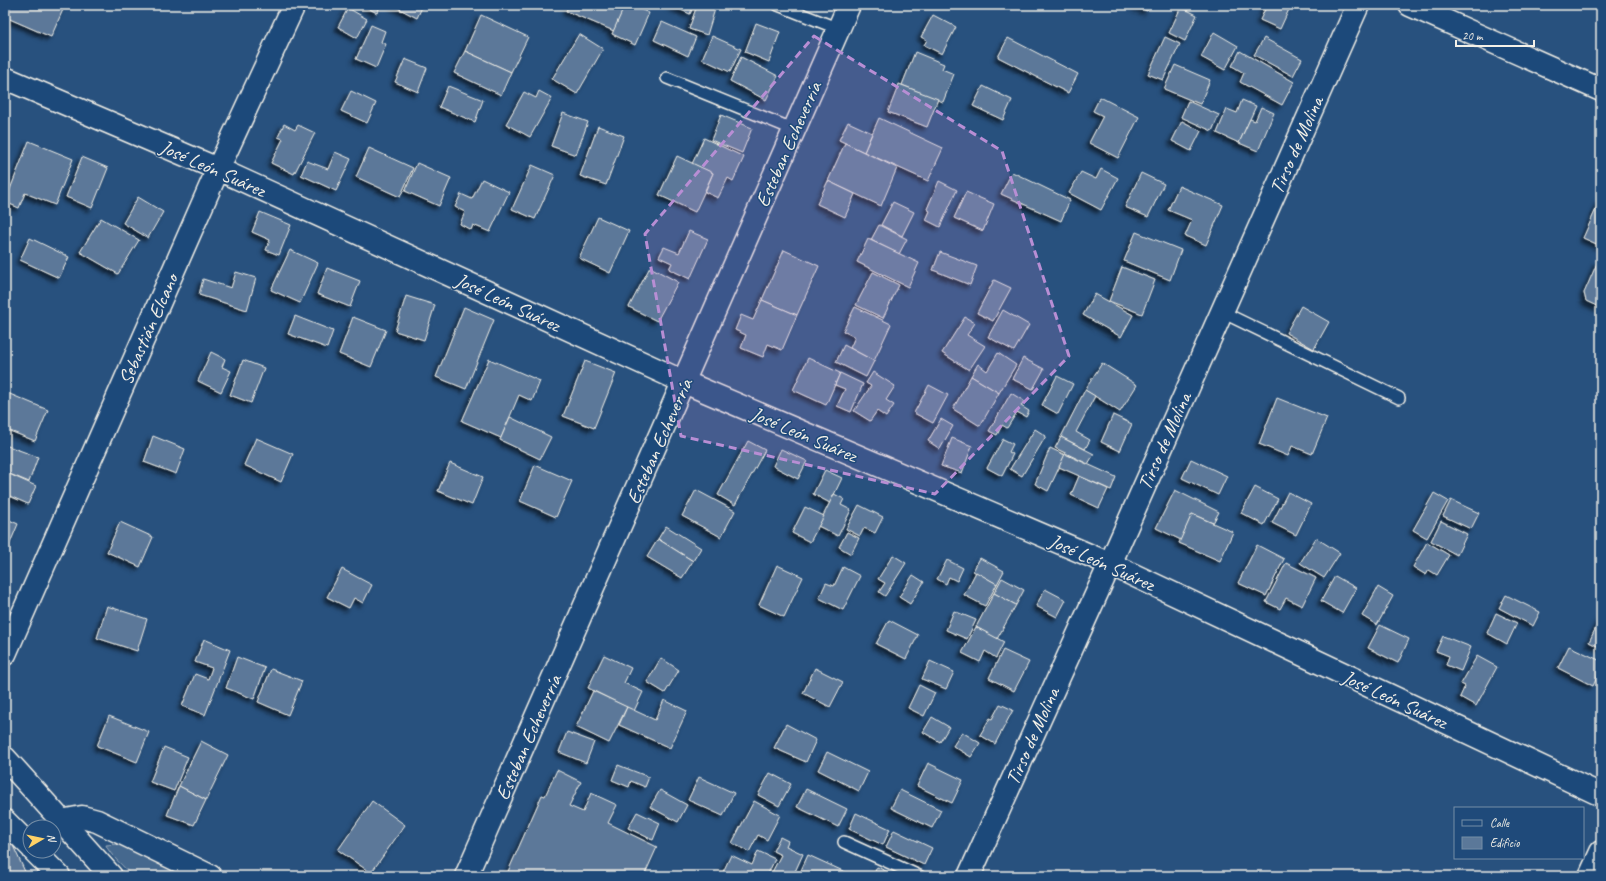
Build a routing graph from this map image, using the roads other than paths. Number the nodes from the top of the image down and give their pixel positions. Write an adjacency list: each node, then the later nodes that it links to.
1 (294, 5): 11 (street, Sebastián Elcano)
2 (778, 5): 6 (lane)
3 (849, 5): 6 (street, Esteban Echeverría)
4 (1358, 5): 12 (street, Tirso de Molina)
5 (1410, 5): 9 (street)
6 (838, 29): 10 (street, Esteban Echeverría)
7 (5, 78): 11 (street, José León Suárez)
8 (667, 78): 10 (lane)
9 (1601, 90)
10 (795, 130): 13 (street, Esteban Echeverría)
11 (218, 169): 13 (street, José León Suárez); 16 (street, Sebastián Elcano)
12 (1222, 312): 14 (lane); 15 (street, Tirso de Molina)
13 (684, 382): 15 (street, José León Suárez); 30 (street, Esteban Echeverría)
14 (1399, 398)
15 (1110, 564): 18 (street, José León Suárez); 32 (street, Tirso de Molina)
16 (5, 654)
17 (5, 758): 19 (street)
18 (1601, 795)
19 (59, 819)
20 (5, 821): 23 (street)
21 (62, 821): 29 (street)
22 (62, 822): 28 (street)
23 (22, 838)
24 (844, 842): 31 (lane)
25 (1601, 852): 33 (street)
26 (42, 859): 27 (street)
27 (59, 876)
28 (110, 876)
29 (210, 876)
30 (466, 876)
31 (919, 876)
32 (969, 876)
33 (1590, 876)

